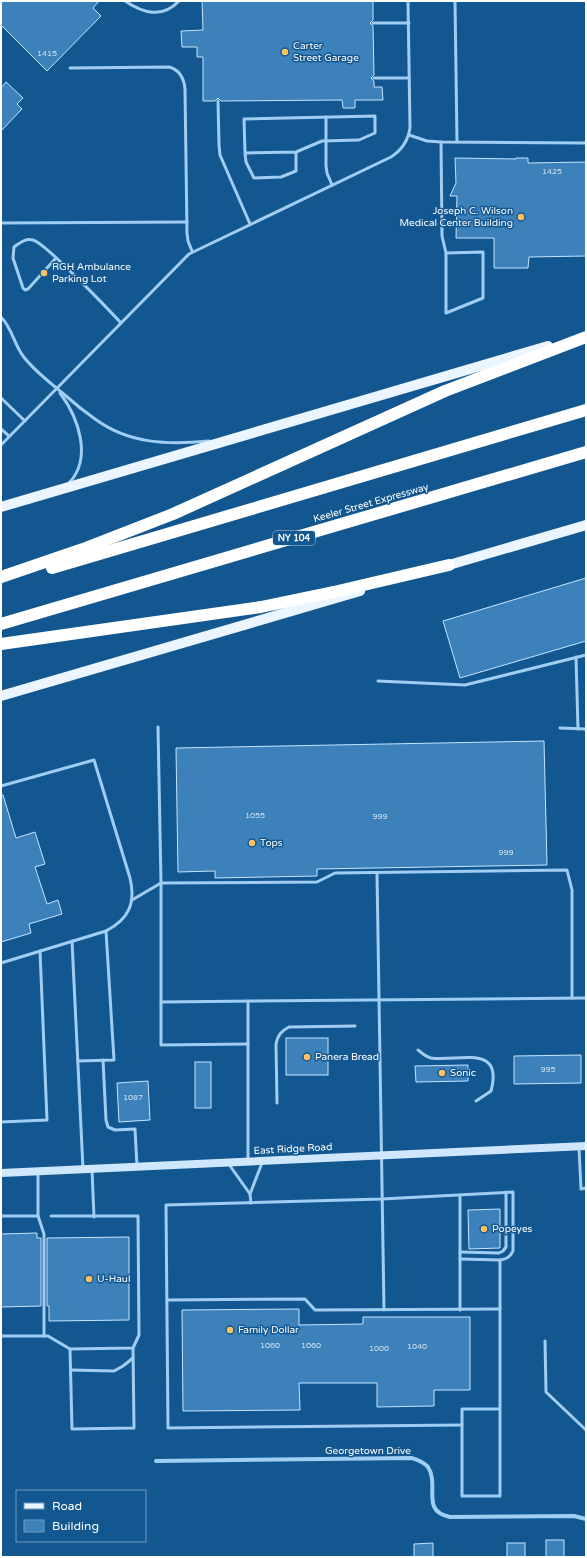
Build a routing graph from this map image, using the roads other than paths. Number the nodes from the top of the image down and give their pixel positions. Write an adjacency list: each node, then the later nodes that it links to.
1 (125, 1): 2 (lane)
2 (179, 1)
3 (408, 1): 6 (lane)
4 (455, 1): 15 (lane)
5 (373, 23): 6 (lane)
6 (409, 23): 9 (lane)
7 (70, 68): 20 (lane)
8 (374, 78): 9 (lane)
9 (409, 78): 12 (lane)
10 (218, 101): 22 (lane)
11 (326, 117): 13 (lane); 13 (lane); 18 (lane)
12 (409, 135): 14 (lane); 19 (lane)
13 (326, 141): 17 (lane); 19 (lane)
14 (442, 142): 15 (lane); 24 (lane)
15 (457, 142): 16 (lane)
16 (586, 143)
17 (296, 152): 18 (lane); 18 (lane)
18 (245, 153)
19 (332, 185): 22 (lane)
20 (187, 222): 21 (lane); 23 (lane)
21 (1, 223)
22 (250, 224): 23 (lane)
23 (192, 251): 27 (lane)
24 (446, 253): 24 (lane)
25 (56, 258): 25 (lane); 27 (lane)
26 (1, 317): 29 (lane)
27 (121, 323): 29 (lane)
28 (586, 336): 35 (main road); 42 (highway)
29 (57, 388): 32 (lane); 35 (lane); 38 (lane)
30 (1, 398): 32 (lane)
31 (586, 410): 43 (highway)
32 (25, 421): 34 (lane)
33 (1, 429): 34 (lane)
34 (9, 436): 36 (lane)
35 (236, 438): 38 (main road)
36 (1, 444)
37 (586, 452): 44 (highway, Keeler Street Expressway / NY 104)
38 (53, 492): 39 (main road)
39 (1, 507)
40 (586, 526): 41 (main road)
41 (449, 565): 45 (highway); 49 (main road)
42 (1, 577)
43 (1, 582)
44 (1, 624)
45 (1, 644)
46 (586, 655): 47 (lane)
47 (576, 657): 48 (lane); 52 (lane)
48 (378, 681)
49 (1, 696)
50 (158, 728): 56 (lane)
51 (560, 728): 52 (lane)
52 (578, 729): 53 (lane)
53 (586, 729)
54 (1, 786): 57 (lane)
55 (377, 872): 56 (lane); 62 (lane); 64 (lane)
56 (161, 883): 57 (lane); 66 (lane)
57 (132, 900): 58 (lane)
58 (106, 931): 59 (lane); 70 (lane)
59 (72, 941): 60 (lane); 71 (lane)
60 (40, 951): 61 (lane); 74 (lane)
61 (1, 963)
62 (572, 998): 63 (lane); 64 (lane)
63 (586, 998)
64 (379, 1000): 65 (lane); 76 (lane)
65 (248, 1001): 66 (lane); 68 (lane)
66 (161, 1002): 68 (lane)
67 (355, 1026): 73 (lane)
68 (248, 1044): 78 (lane)
69 (418, 1050): 72 (lane)
70 (103, 1060): 71 (lane); 80 (lane)
71 (78, 1061): 82 (lane)
72 (476, 1101)
73 (277, 1103)
74 (1, 1122)
75 (583, 1146): 76 (main road, East Ridge Road); 85 (lane)
76 (382, 1155): 77 (main road, East Ridge Road); 89 (lane)
77 (263, 1160): 78 (main road, East Ridge Road); 87 (lane)
78 (248, 1161): 79 (main road, East Ridge Road)
79 (228, 1162): 80 (main road, East Ridge Road); 87 (lane)
80 (137, 1166): 81 (main road, East Ridge Road)
81 (92, 1168): 82 (main road, East Ridge Road); 94 (lane)
82 (83, 1169): 83 (main road, East Ridge Road)
83 (38, 1171): 84 (main road, East Ridge Road); 92 (lane)
84 (1, 1173)
85 (586, 1188)
86 (506, 1192): 88 (lane); 95 (lane); 97 (lane)
87 (250, 1194): 90 (lane)
88 (460, 1195): 89 (lane); 95 (lane)
89 (382, 1199): 90 (lane); 100 (lane)
90 (251, 1203): 98 (lane)
91 (1, 1216): 92 (lane)
92 (38, 1216): 103 (lane)
93 (51, 1216): 94 (lane)
94 (94, 1216): 105 (lane)
95 (460, 1252): 96 (lane)
96 (460, 1259): 97 (lane); 101 (lane)
97 (500, 1260): 99 (lane)
98 (167, 1300): 100 (lane); 110 (lane)
99 (500, 1309): 101 (lane); 109 (lane)
100 (384, 1310): 101 (lane)
101 (460, 1310)
102 (1, 1336): 103 (lane)
103 (44, 1336): 106 (lane)
104 (545, 1341): 111 (lane)
105 (133, 1348): 106 (lane); 107 (lane)
106 (70, 1349): 108 (lane)
107 (133, 1358): 108 (lane); 108 (lane)
108 (71, 1370)
109 (500, 1409): 110 (lane); 110 (lane)
110 (462, 1425)
111 (586, 1430)
112 (156, 1461): 113 (street, Georgetown Drive)
113 (586, 1519)

